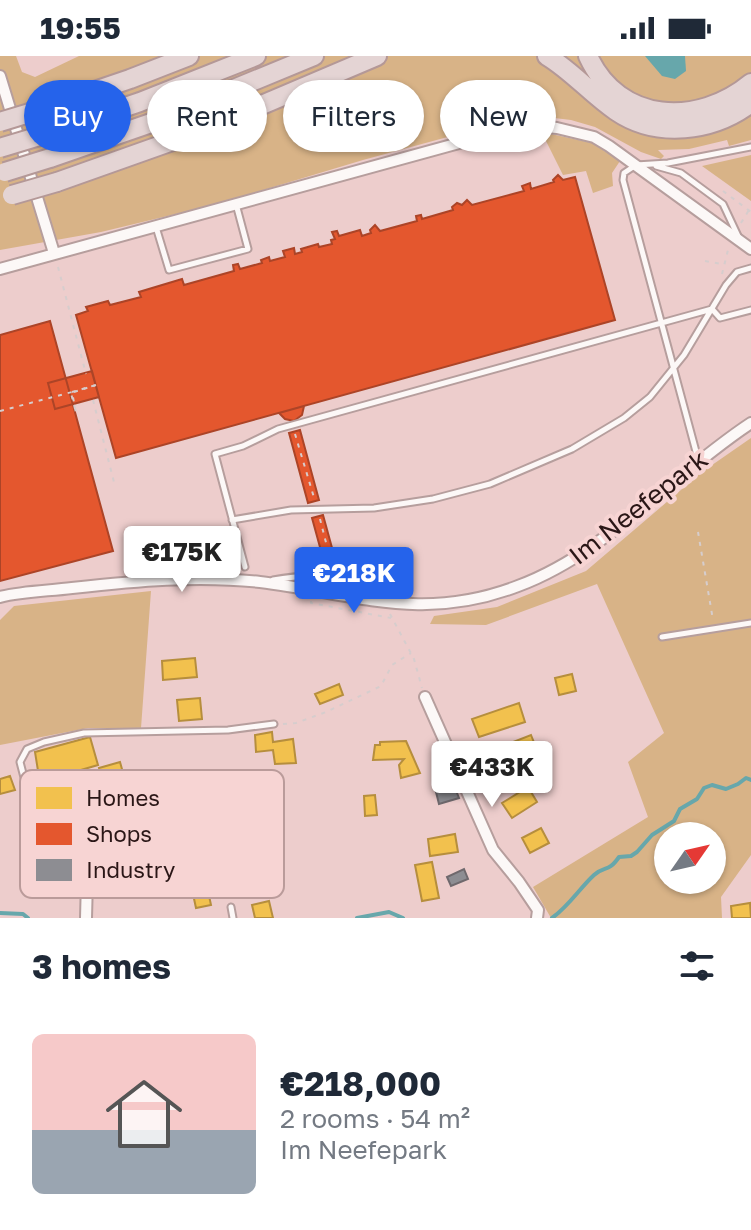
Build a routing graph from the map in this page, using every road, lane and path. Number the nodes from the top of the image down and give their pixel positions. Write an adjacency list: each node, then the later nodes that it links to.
1 (189, 56): 10 (highway, bridge)
2 (256, 56): 12 (highway, bridge)
3 (314, 56): 15 (highway, bridge)
4 (377, 56): 17 (highway, bridge)
5 (547, 56): 9 (highway)
6 (588, 56): 8 (highway)
7 (0, 76): 23 (street)
8 (751, 83)
9 (751, 103)
10 (0, 122)
11 (751, 147): 14 (lane)
12 (0, 148)
13 (636, 165): 14 (lane); 18 (street); 21 (street); 30 (lane)
14 (651, 165): 21 (lane)
15 (2, 172)
16 (720, 190): 19 (path)
17 (6, 197)
18 (235, 204): 20 (street); 20 (lane)
19 (751, 212)
20 (155, 226): 23 (street)
21 (740, 241): 22 (street)
22 (751, 249)
23 (54, 253): 27 (street); 32 (path)
24 (705, 261): 25 (path)
25 (723, 264)
26 (751, 268): 28 (lane)
27 (0, 269)
28 (712, 309): 29 (lane); 30 (lane); 31 (lane)
29 (751, 310)
30 (660, 324): 31 (lane); 39 (lane)
31 (673, 371): 40 (lane); 42 (lane)
32 (86, 374)
33 (96, 385): 34 (path, bridge)
34 (71, 392): 35 (path); 37 (path)
35 (55, 397)
36 (93, 400): 41 (path)
37 (0, 411)
38 (751, 423): 40 (street, Im Neefepark)
39 (293, 425): 42 (path); 43 (lane)
40 (698, 459): 51 (street, Im Neefepark)
41 (115, 486)
42 (317, 509): 43 (lane); 46 (path)
43 (232, 520): 45 (lane)
44 (698, 532): 54 (path)
45 (245, 567)
46 (316, 576): 47 (lane); 51 (lane)
47 (260, 582): 48 (street, Im Neefepark); 49 (street, Im Neefepark)
48 (313, 590): 50 (street, Im Neefepark); 52 (path)
49 (0, 597)
50 (385, 603): 51 (street, Im Neefepark); 52 (path)
51 (400, 604)
52 (391, 618): 56 (path)
53 (751, 623): 54 (lane)
54 (715, 629): 55 (lane)
55 (662, 637)
56 (411, 653): 57 (path); 58 (path)
57 (425, 697): 64 (street)
58 (274, 724): 59 (lane)
59 (22, 770)
60 (87, 898): 62 (street)
61 (231, 907): 63 (lane)
62 (86, 918)
63 (233, 918)
64 (537, 918)

